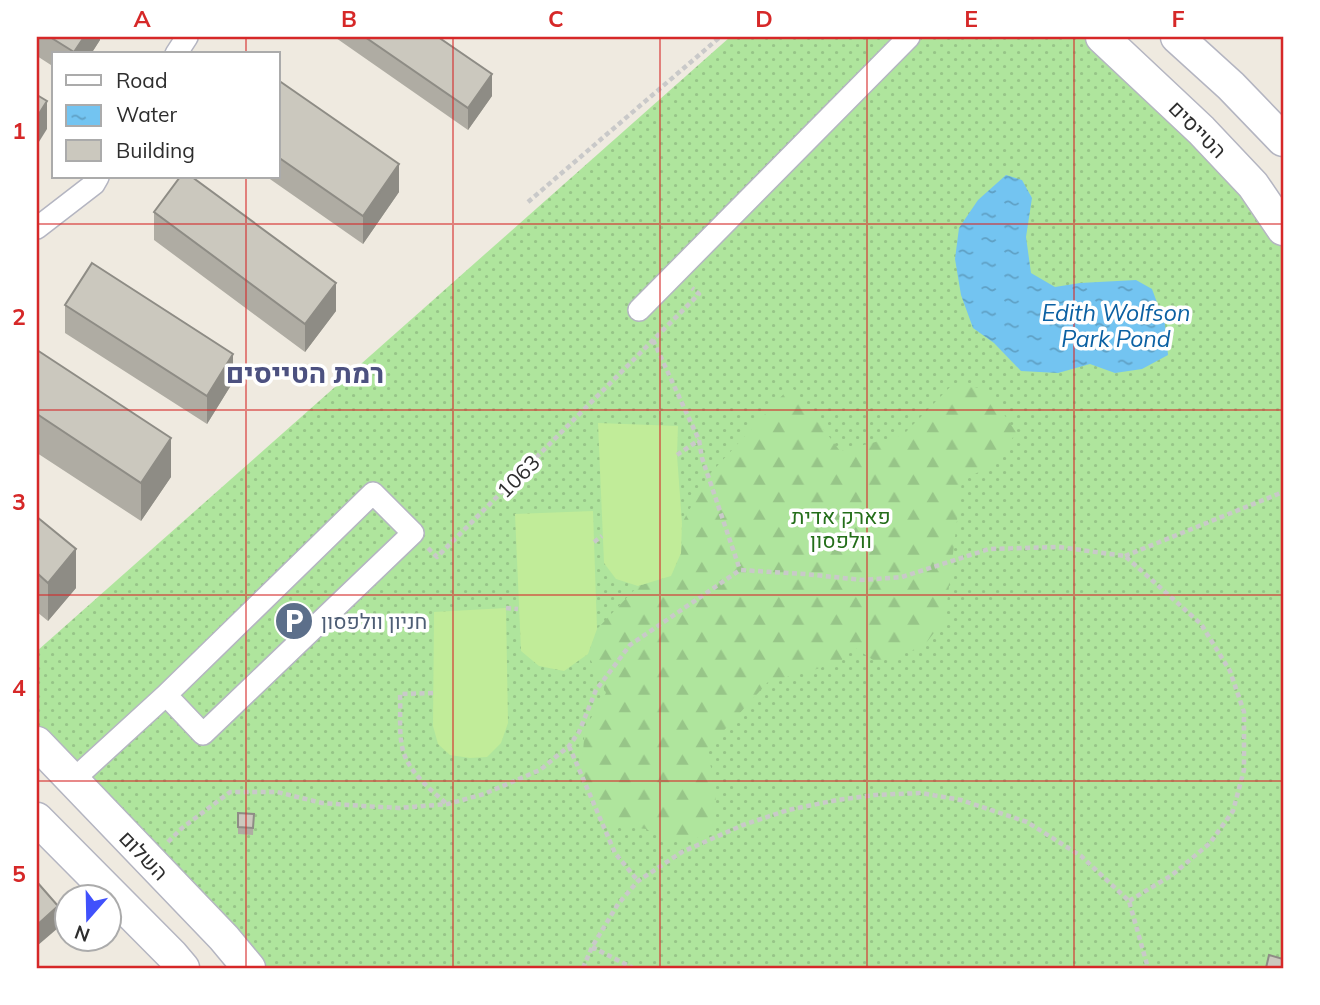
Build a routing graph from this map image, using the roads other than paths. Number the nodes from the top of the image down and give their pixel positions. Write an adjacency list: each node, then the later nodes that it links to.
1 (187, 37): 5 (street)
2 (909, 37): 10 (street)
3 (1102, 37): 9 (main road, הטייסים)
4 (1177, 37): 6 (main road)
5 (177, 52)
6 (1283, 139)
7 (98, 178): 8 (street)
8 (37, 228)
9 (1283, 229)
10 (639, 310)
11 (166, 695): 11 (street); 13 (street)
12 (37, 743): 13 (main road, השלום)
13 (73, 780): 16 (main road, השלום)
14 (37, 819): 15 (main road)
15 (183, 968)
16 (249, 968)

